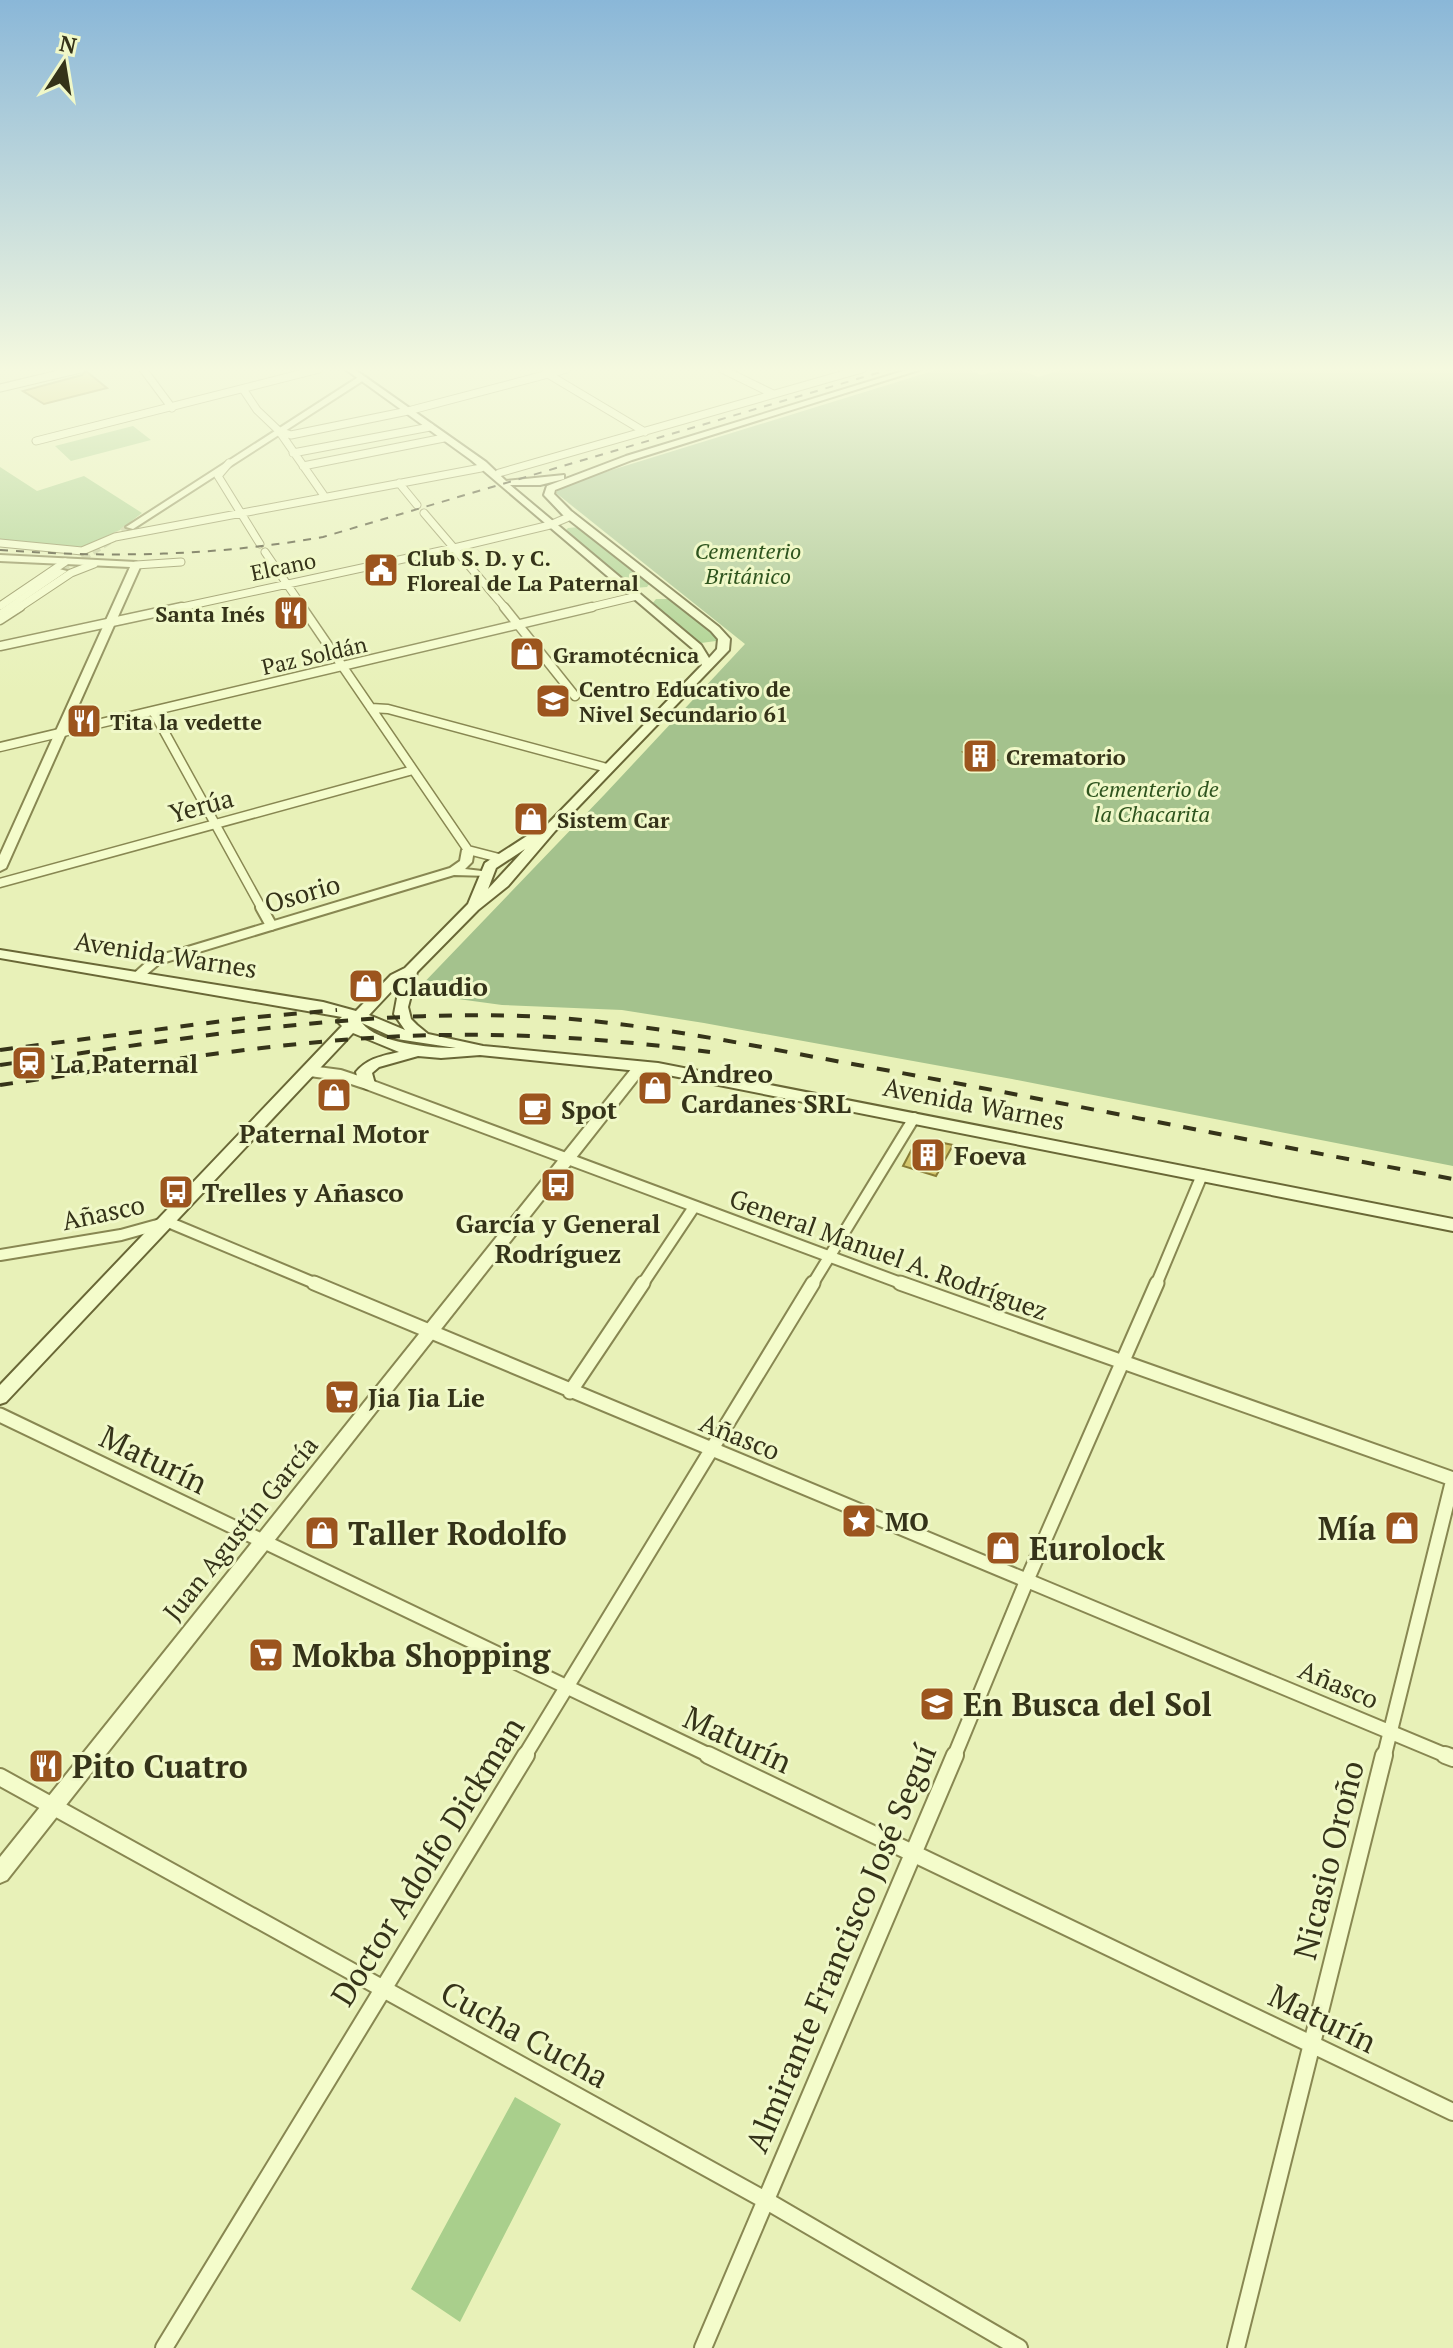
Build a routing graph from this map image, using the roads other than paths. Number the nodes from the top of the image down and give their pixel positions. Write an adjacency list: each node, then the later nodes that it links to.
1 (205, 479): 18 (street)
2 (220, 479): 14 (street)
3 (312, 479): 11 (street)
4 (417, 479): 9 (street)
5 (499, 479): 12 (main road)
6 (506, 479): 8 (main road)
7 (566, 479): 10 (main road)
8 (510, 482): 10 (main road); 12 (main road)
9 (399, 483): 11 (street); 13 (street)
10 (552, 483): 12 (main road); 16 (main road)
11 (325, 497): 14 (street)
12 (526, 498): 16 (main road); 19 (main road)
13 (417, 505)
14 (240, 513): 20 (street); 21 (street)
15 (424, 513): 22 (street)
16 (569, 515): 17 (main road); 19 (street, Elcano)
17 (583, 526): 19 (main road); 30 (main road)
18 (130, 527)
19 (554, 529): 22 (street, Elcano); 31 (main road)
20 (0, 543)
21 (260, 544)
22 (454, 548): 29 (street, Elcano); 35 (street)
23 (265, 552): 29 (street)
24 (0, 558): 28 (street)
25 (181, 562): 27 (street)
26 (94, 564): 27 (street); 28 (street); 33 (street)
27 (136, 565): 34 (street)
28 (64, 566): 32 (street); 33 (street)
29 (286, 584): 34 (street, Elcano); 38 (street)
30 (665, 589): 31 (main road); 37 (main road)
31 (637, 596): 35 (street, Paz Soldán); 37 (main road)
32 (0, 606)
33 (0, 617)
34 (111, 622): 36 (street, Elcano); 42 (street)
35 (520, 625): 38 (street, Paz Soldán); 39 (street)
36 (0, 646)
37 (708, 665): 44 (main road)
38 (341, 666): 40 (street); 41 (street, Paz Soldán)
39 (575, 696)
40 (371, 708): 44 (street); 45 (street)
41 (153, 711): 42 (street, Paz Soldán); 46 (street)
42 (60, 732): 43 (street, Paz Soldán); 50 (street)
43 (0, 747)
44 (607, 768): 47 (main road)
45 (413, 770): 46 (street, Yerúa); 48 (street)
46 (215, 824): 54 (street, Yerúa); 56 (street)
47 (550, 828): 49 (main road); 51 (main road)
48 (468, 850): 49 (street); 52 (street)
49 (499, 858): 51 (main road); 53 (main road)
50 (0, 868)
51 (514, 870): 53 (main road); 55 (main road)
52 (453, 871): 53 (street, Osorio); 56 (street, Osorio)
53 (486, 874): 55 (main road)
54 (0, 883)
55 (473, 907): 58 (main road)
56 (271, 925): 59 (street, Osorio)
57 (0, 954): 59 (main road, Avenida Warnes)
58 (410, 971): 60 (main road); 63 (main road)
59 (137, 976): 61 (main road, Avenida Warnes)
60 (376, 1000): 61 (main road); 62 (main road)
61 (323, 1007): 62 (main road, Avenida Warnes)
62 (356, 1021): 63 (main road, Avenida Warnes); 65 (main road)
63 (421, 1045): 64 (main road, Avenida Warnes); 66 (main road)
64 (641, 1066): 67 (main road, Avenida Warnes); 68 (street, Juan Agustín García)
65 (310, 1071): 66 (street, General Manuel A. Rodríguez); 71 (main road)
66 (367, 1084): 68 (street, General Manuel A. Rodríguez)
67 (914, 1118): 69 (main road, Avenida Warnes); 74 (street, Doctor Adolfo Dickman)
68 (567, 1159): 70 (street, General Manuel A. Rodríguez); 75 (street, Juan Agustín García)
69 (1202, 1175): 72 (main road, Avenida Warnes); 76 (street, Almirante Francisco José Seguí)
70 (694, 1207): 74 (street, General Manuel A. Rodríguez); 77 (street)
71 (168, 1222): 73 (street, Añasco); 75 (street, Añasco); 78 (main road)
72 (1453, 1225)
73 (0, 1255)
74 (830, 1258): 76 (street, General Manuel A. Rodríguez); 80 (street, Doctor Adolfo Dickman)
75 (428, 1331): 77 (street, Añasco); 82 (street, Juan Agustín García)
76 (1124, 1362): 81 (street, General Manuel A. Rodríguez); 83 (street, Almirante Francisco José Seguí)
77 (570, 1392): 80 (street, Añasco)
78 (0, 1397)
79 (0, 1415): 82 (street, Maturín)
80 (713, 1451): 83 (street, Añasco); 84 (street, Doctor Adolfo Dickman)
81 (1453, 1479): 85 (street, Nicasio Oroño)
82 (261, 1543): 84 (street, Maturín); 88 (street, Juan Agustín García)
83 (1027, 1580): 85 (street, Añasco); 89 (street, Almirante Francisco José Seguí)
84 (566, 1689): 89 (street, Maturín); 91 (street, Doctor Adolfo Dickman)
85 (1389, 1731): 86 (street, Añasco); 92 (street, Nicasio Oroño)
86 (1453, 1758)
87 (0, 1777): 88 (street, Cucha Cucha)
88 (51, 1807): 90 (street, Juan Agustín García); 91 (street, Cucha Cucha)
89 (914, 1854): 92 (street, Maturín); 94 (street, Almirante Francisco José Seguí)
90 (0, 1873)
91 (381, 1989): 94 (street, Cucha Cucha); 95 (street, Doctor Adolfo Dickman)
92 (1311, 2042): 93 (street, Maturín); 98 (street, Nicasio Oroño)
93 (1453, 2112)
94 (765, 2200): 96 (street, Almirante Francisco José Seguí); 97 (street, Cucha Cucha)
95 (164, 2348)
96 (703, 2348)
97 (1019, 2348)
98 (1236, 2348)

